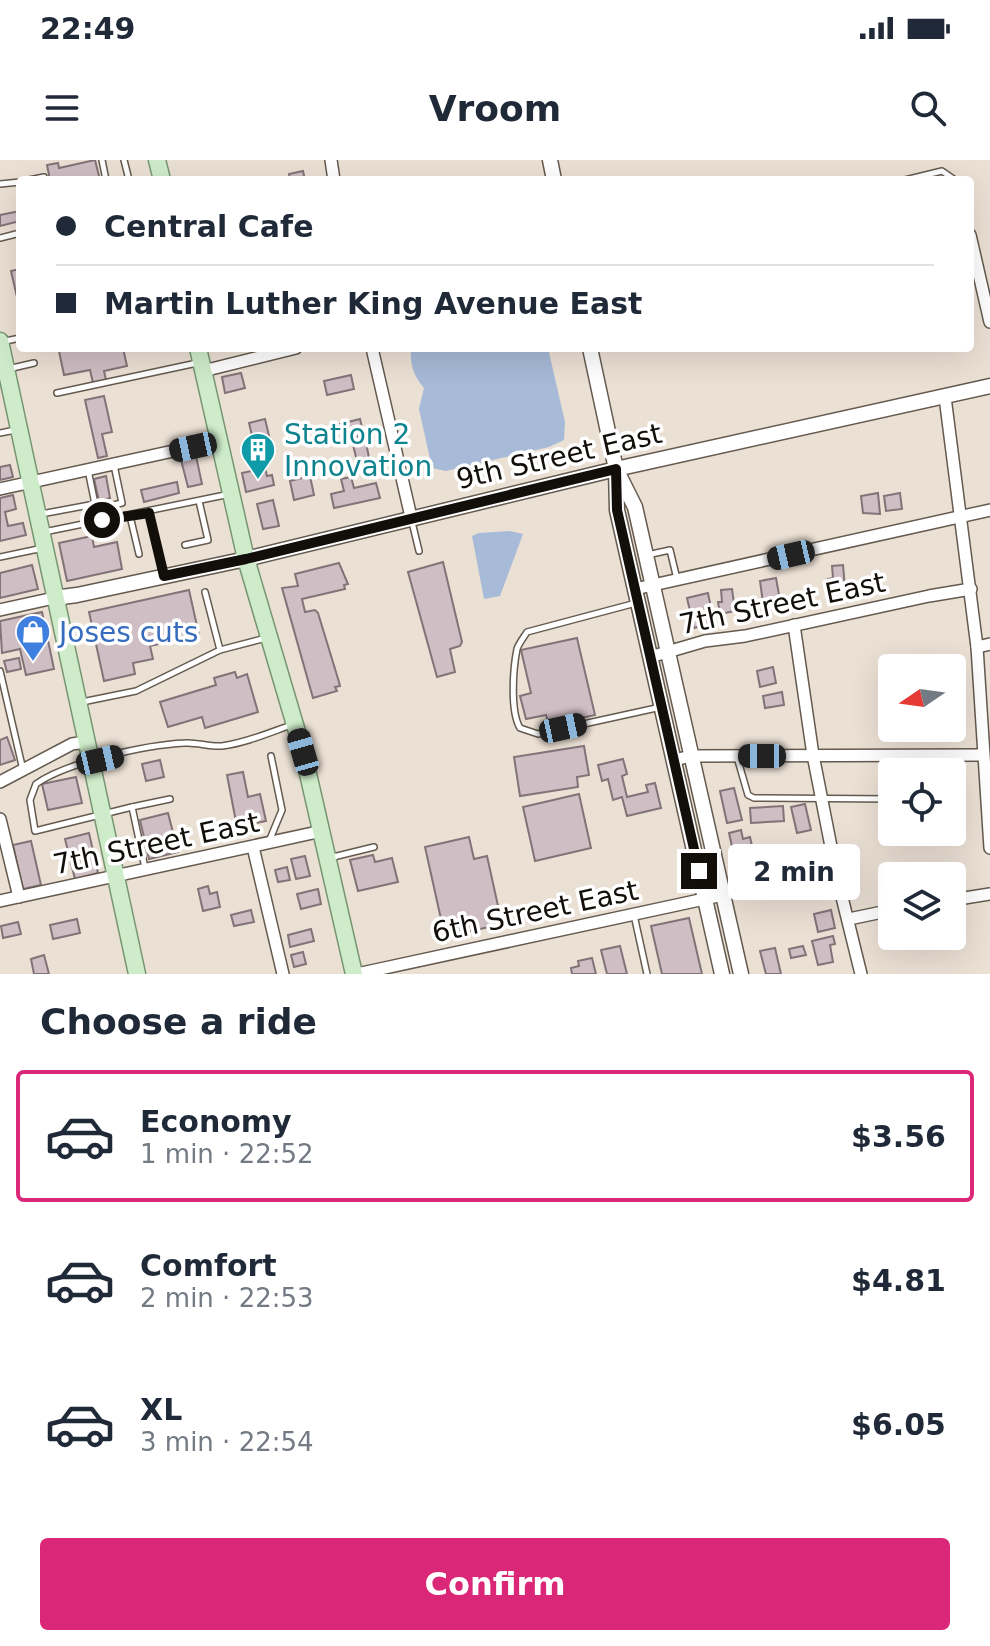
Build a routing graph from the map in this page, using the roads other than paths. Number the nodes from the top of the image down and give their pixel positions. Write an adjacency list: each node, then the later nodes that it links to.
1 (921, 176): 2 (lane)
2 (949, 176)
3 (974, 251): 4 (street)
4 (988, 308): 5 (street)
5 (990, 322)
6 (0, 341): 12 (main road)
7 (264, 352): 10 (street)
8 (373, 352): 32 (street)
9 (591, 352): 21 (street)
10 (201, 360): 14 (lane); 18 (main road)
11 (34, 363): 12 (lane)
12 (6, 369): 16 (main road)
13 (990, 386): 15 (street, 9th Street East)
14 (57, 393)
15 (945, 397): 21 (street, 9th Street East); 31 (street)
16 (19, 429): 17 (lane); 22 (main road)
17 (0, 433)
18 (219, 441): 19 (street); 24 (main road)
19 (114, 464): 20 (street); 26 (lane)
20 (88, 469): 22 (street); 26 (lane)
21 (616, 469): 32 (street, 9th Street East); 38 (street); 46 (street)
22 (30, 482): 23 (street); 29 (main road)
23 (0, 489)
24 (231, 494): 25 (lane); 40 (main road)
25 (199, 501): 28 (lane); 35 (lane)
26 (97, 506): 29 (lane); 33 (lane)
27 (990, 510): 31 (street)
28 (149, 513): 30 (lane); 41 (lane)
29 (37, 515): 34 (main road)
30 (130, 516): 33 (lane); 37 (lane)
31 (961, 516): 42 (street); 44 (street)
32 (411, 517): 36 (lane); 40 (street, 9th Street East)
33 (102, 520): 34 (lane)
34 (43, 541): 39 (lane); 47 (main road)
35 (185, 545)
36 (419, 551)
37 (139, 554)
38 (646, 555): 42 (lane); 43 (street)
39 (0, 557)
40 (246, 559): 41 (street, 9th Street East); 50 (main road)
41 (164, 576): 47 (street, 9th Street East)
42 (677, 580): 43 (street)
43 (653, 586): 46 (street); 54 (street)
44 (971, 589): 49 (street, 7th Street East); 52 (street)
45 (205, 592): 53 (lane)
46 (637, 596): 55 (street); 58 (lane)
47 (54, 598): 48 (street, 9th Street East); 57 (main road)
48 (0, 610)
49 (794, 625): 54 (street, 7th Street East); 62 (street)
50 (270, 637): 53 (lane); 59 (main road)
51 (990, 644): 52 (street)
52 (977, 647): 61 (street)
53 (220, 650): 57 (lane)
54 (668, 653): 55 (street, 7th Street East); 65 (street)
55 (650, 657): 58 (street)
56 (0, 671): 70 (lane)
57 (77, 703): 60 (main road)
58 (662, 706): 68 (street)
59 (295, 724): 69 (lane); 78 (main road)
60 (86, 742): 69 (main road); 70 (street)
61 (985, 747): 63 (street); 82 (street)
62 (813, 755): 63 (street); 66 (street); 72 (street)
63 (887, 755): 67 (lane)
64 (271, 756): 79 (lane)
65 (691, 756): 66 (street); 68 (street); 87 (street)
66 (737, 756): 72 (lane)
67 (887, 758)
68 (674, 760): 90 (street)
69 (90, 762): 76 (main road); 76 (lane)
70 (23, 770): 71 (street)
71 (0, 782)
72 (821, 797): 73 (lane); 94 (street)
73 (878, 798)
74 (170, 799): 75 (lane)
75 (132, 807): 76 (lane); 84 (lane)
76 (102, 815): 85 (main road)
77 (0, 819): 88 (street)
78 (322, 831): 79 (street, 7th Street East); 83 (main road)
79 (268, 844): 80 (street, 7th Street East)
80 (253, 847): 84 (street, 7th Street East); 96 (street)
81 (374, 847): 83 (lane)
82 (990, 848)
83 (328, 859): 97 (main road)
84 (146, 870): 85 (street, 7th Street East)
85 (115, 877): 88 (street, 7th Street East); 95 (main road)
86 (990, 894): 89 (street)
87 (723, 895): 90 (street, 6th Street East); 100 (street)
88 (19, 897): 91 (street, 7th Street East)
89 (966, 898)
90 (705, 899): 93 (street, 6th Street East); 99 (street)
91 (0, 901)
92 (878, 913): 94 (street)
93 (634, 914): 97 (street, 6th Street East); 98 (lane)
94 (849, 919): 101 (street)
95 (137, 974)
96 (283, 974)
97 (355, 974)
98 (647, 974)
99 (722, 974)
100 (741, 974)
101 (861, 974)

